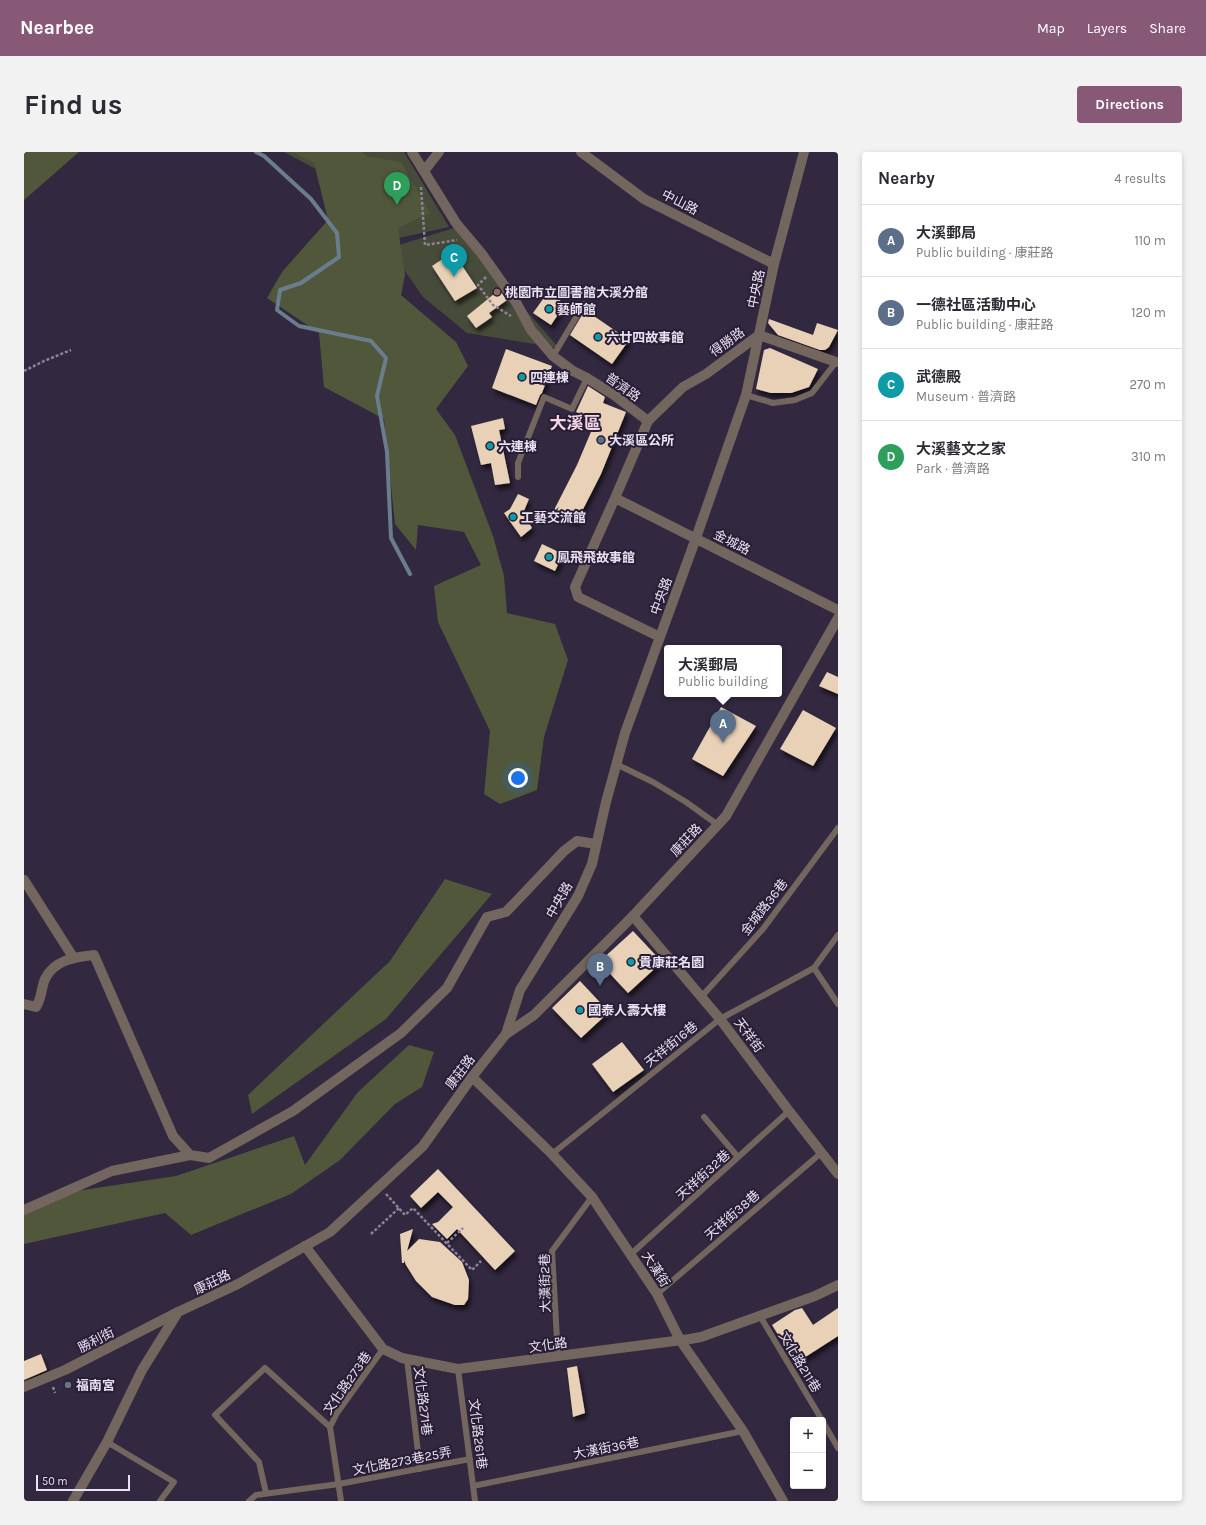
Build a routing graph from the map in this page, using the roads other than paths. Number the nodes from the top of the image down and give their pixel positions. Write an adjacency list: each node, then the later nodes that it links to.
1 (412, 152): 5 (street, 普濟路)
2 (439, 152): 5 (street)
3 (581, 152): 6 (street, 中山路)
4 (804, 152): 6 (street, 中央路)
5 (424, 170): 9 (street, 普濟路)
6 (774, 264): 8 (street, 中央路)
7 (584, 304): 9 (lane)
8 (759, 335): 10 (street, 得勝路); 12 (street, 中央路); 13 (street, 得勝路)
9 (553, 356): 11 (street, 普濟路)
10 (837, 362): 12 (lane)
11 (587, 378): 13 (street, 普濟路); 14 (lane)
12 (746, 395): 16 (street, 中央路)
13 (648, 421): 15 (street)
14 (518, 477)
15 (615, 498): 16 (street, 金城路); 19 (street)
16 (696, 538): 17 (street, 金城路); 19 (street, 中央路)
17 (838, 610)
18 (838, 618): 21 (street, 康莊路)
19 (660, 638): 20 (street, 中央路)
20 (616, 764): 21 (lane); 23 (street, 中央路)
21 (718, 825): 25 (street, 康莊路)
22 (838, 828): 29 (lane, 金城路36巷)
23 (596, 844): 33 (street, 中央路); 39 (street)
24 (24, 880): 27 (street)
25 (633, 916): 29 (street, 天祥街); 33 (street, 康莊路)
26 (838, 935): 28 (lane)
27 (73, 957): 30 (street); 39 (street)
28 (814, 968): 31 (lane); 32 (lane, 天祥街16巷)
29 (702, 996): 32 (street, 天祥街)
30 (24, 1004)
31 (838, 1004)
32 (720, 1019): 35 (street, 天祥街); 38 (lane, 天祥街16巷)
33 (506, 1034): 34 (street, 康莊路)
34 (472, 1077): 38 (street, 大漢街); 44 (street, 康莊路)
35 (789, 1111): 37 (street, 天祥街); 40 (lane, 天祥街32巷)
36 (704, 1117): 40 (lane)
37 (821, 1152): 41 (street, 天祥街); 47 (lane, 天祥街38巷)
38 (552, 1154): 42 (street, 大漢街)
39 (190, 1155): 43 (street)
40 (738, 1157): 45 (lane, 天祥街32巷)
41 (838, 1174)
42 (592, 1197): 45 (street, 大漢街); 52 (lane, 大漢街2巷)
43 (24, 1210)
44 (305, 1246): 48 (street, 康莊路); 51 (street, 文化路)
45 (631, 1254): 47 (street, 大漢街)
46 (838, 1285): 49 (street, 文化路)
47 (657, 1294): 50 (street, 大漢街)
48 (178, 1312): 55 (street, 勝利街); 60 (street)
49 (760, 1316): 50 (street, 文化路); 56 (lane, 文化路211巷)
50 (680, 1340): 52 (street, 文化路); 59 (street, 大漢街)
51 (383, 1349): 53 (street, 文化路); 57 (lane, 文化路273巷)
52 (558, 1356): 54 (street, 文化路)
53 (406, 1359): 54 (street, 文化路); 63 (lane, 文化路271巷)
54 (458, 1369): 62 (lane, 文化路261巷)
55 (24, 1387)
56 (820, 1417)
57 (330, 1427): 64 (lane, 文化路273巷); 66 (lane)
58 (826, 1428): 61 (lane, 文化路211巷)
59 (743, 1431): 65 (lane, 大漢街36巷); 72 (street, 大漢街)
60 (107, 1442): 67 (street); 68 (lane)
61 (838, 1448)
62 (470, 1459): 63 (lane, 文化路273巷25弄); 65 (lane, 文化路261巷)
63 (420, 1469): 64 (lane, 文化路273巷25弄)
64 (339, 1484): 66 (lane, 文化路273巷25弄); 70 (lane, 文化路273巷)
65 (473, 1486): 71 (lane, 文化路261巷)
66 (266, 1493): 69 (lane, 文化路273巷25弄)
67 (73, 1501)
68 (160, 1501)
69 (249, 1501)
70 (341, 1501)
71 (475, 1501)
72 (783, 1501)

